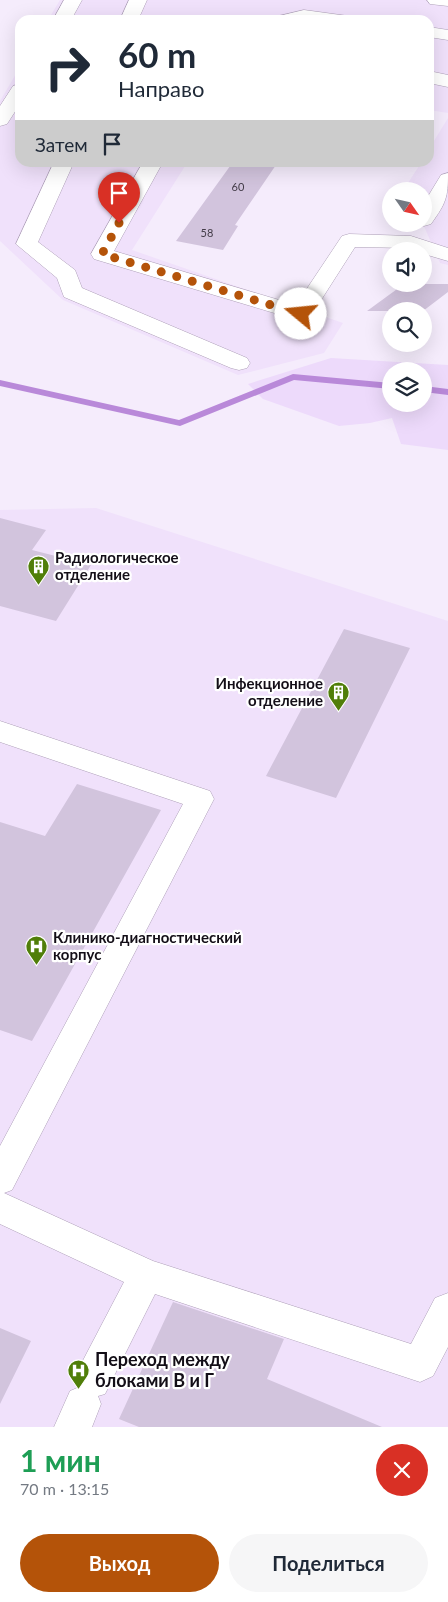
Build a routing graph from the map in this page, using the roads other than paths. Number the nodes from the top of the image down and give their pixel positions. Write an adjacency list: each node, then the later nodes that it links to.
1 (73, 0): 5 (lane)
2 (138, 0): 6 (lane)
3 (436, 0): 4 (lane)
4 (448, 1)
5 (65, 15)
6 (131, 15)
7 (434, 33): 8 (lane)
8 (448, 35)
9 (434, 78): 10 (lane)
10 (448, 81)
11 (15, 98): 12 (lane)
12 (0, 120)
13 (62, 167): 21 (lane)
14 (150, 167): 21 (lane)
15 (448, 179): 16 (lane)
16 (432, 206)
17 (417, 232): 18 (lane)
18 (411, 242): 21 (lane)
19 (432, 249): 20 (lane)
20 (448, 255)
21 (84, 264): 22 (lane)
22 (239, 363)
23 (0, 730): 24 (lane)
24 (0, 1179)
25 (0, 1208): 26 (lane)
26 (146, 1275): 27 (lane); 28 (lane)
27 (448, 1310)
28 (83, 1404)

